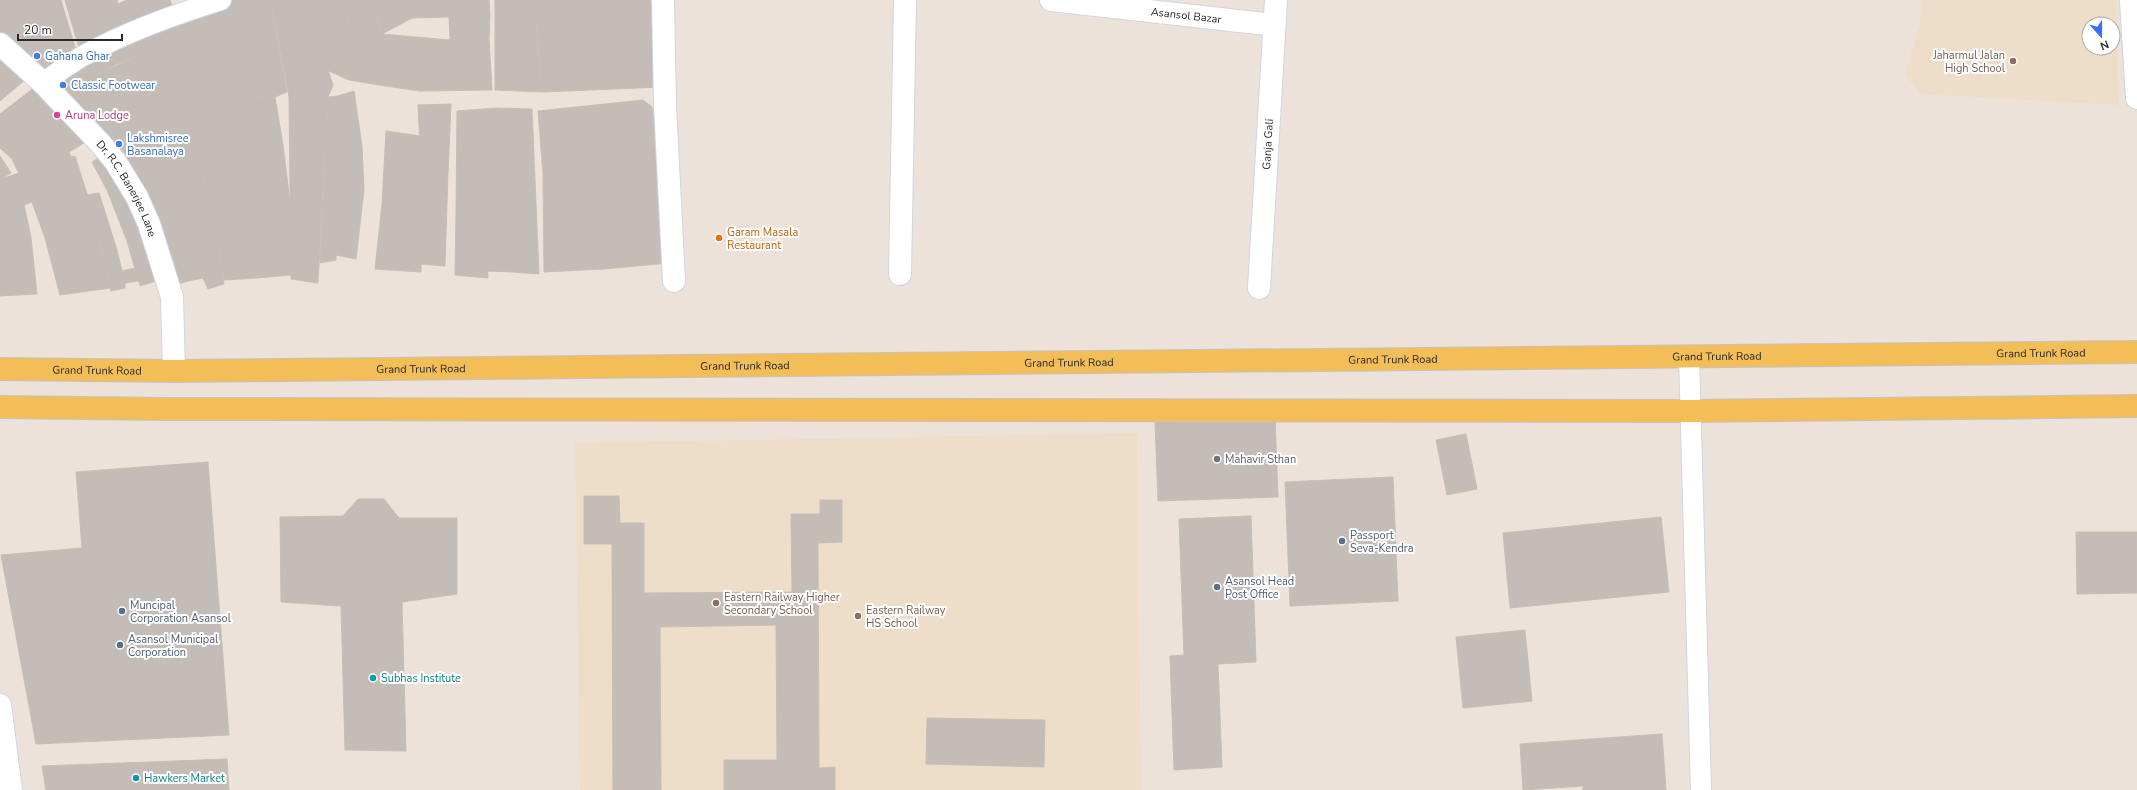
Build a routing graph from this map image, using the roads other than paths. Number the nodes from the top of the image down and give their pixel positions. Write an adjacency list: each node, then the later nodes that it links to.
1 (221, 0): 9 (lane)
2 (663, 0): 12 (street)
3 (905, 0): 11 (street)
4 (1051, 0): 7 (street, Asansol Bazar)
5 (1276, 0): 7 (street, Ganja Gali)
6 (2132, 0): 10 (street)
7 (1274, 25): 13 (street, Ganja Gali)
8 (0, 44): 9 (street, Dr. R.C. Banerjee Lane)
9 (42, 83): 17 (street, Dr. R.C. Banerjee Lane)
10 (2137, 98)
11 (900, 274)
12 (674, 281)
13 (1259, 288)
14 (2137, 352): 15 (main road, Grand Trunk Road)
15 (1689, 356): 17 (main road, Grand Trunk Road); 20 (lane)
16 (0, 369): 17 (main road, Grand Trunk Road)
17 (174, 372)
18 (2137, 406): 20 (main road)
19 (0, 408): 20 (main road)
20 (1690, 411): 24 (lane)
21 (0, 705): 22 (street)
22 (4, 766): 23 (street)
23 (11, 790)
24 (1701, 790)

